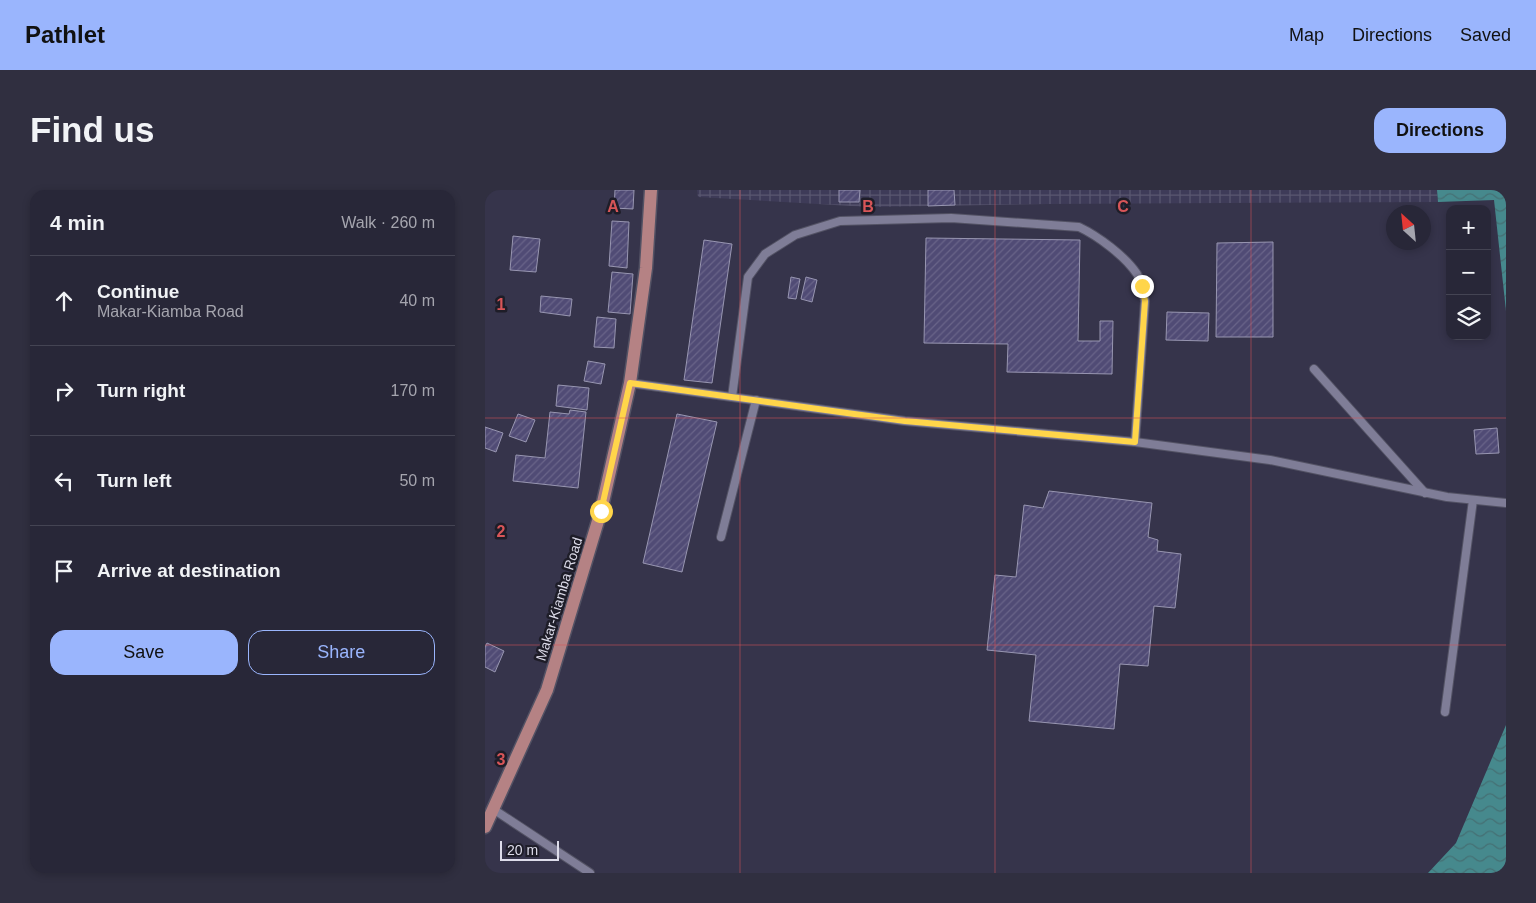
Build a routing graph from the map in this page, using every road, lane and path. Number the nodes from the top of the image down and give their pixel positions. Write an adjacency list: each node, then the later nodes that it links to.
1 (651, 190): 3 (main road, Makar-Kiamba Road)
2 (1314, 369): 7 (lane)
3 (630, 383): 4 (lane); 12 (main road, Makar-Kiamba Road)
4 (732, 397): 5 (lane); 6 (lane)
5 (757, 400): 6 (lane); 10 (lane)
6 (1135, 442): 7 (lane)
7 (1425, 493): 8 (lane)
8 (1473, 500): 9 (lane); 11 (lane)
9 (1506, 503)
10 (721, 537)
11 (1445, 712)
12 (493, 809): 13 (main road, Makar-Kiamba Road); 14 (lane)
13 (485, 827)
14 (590, 873)

